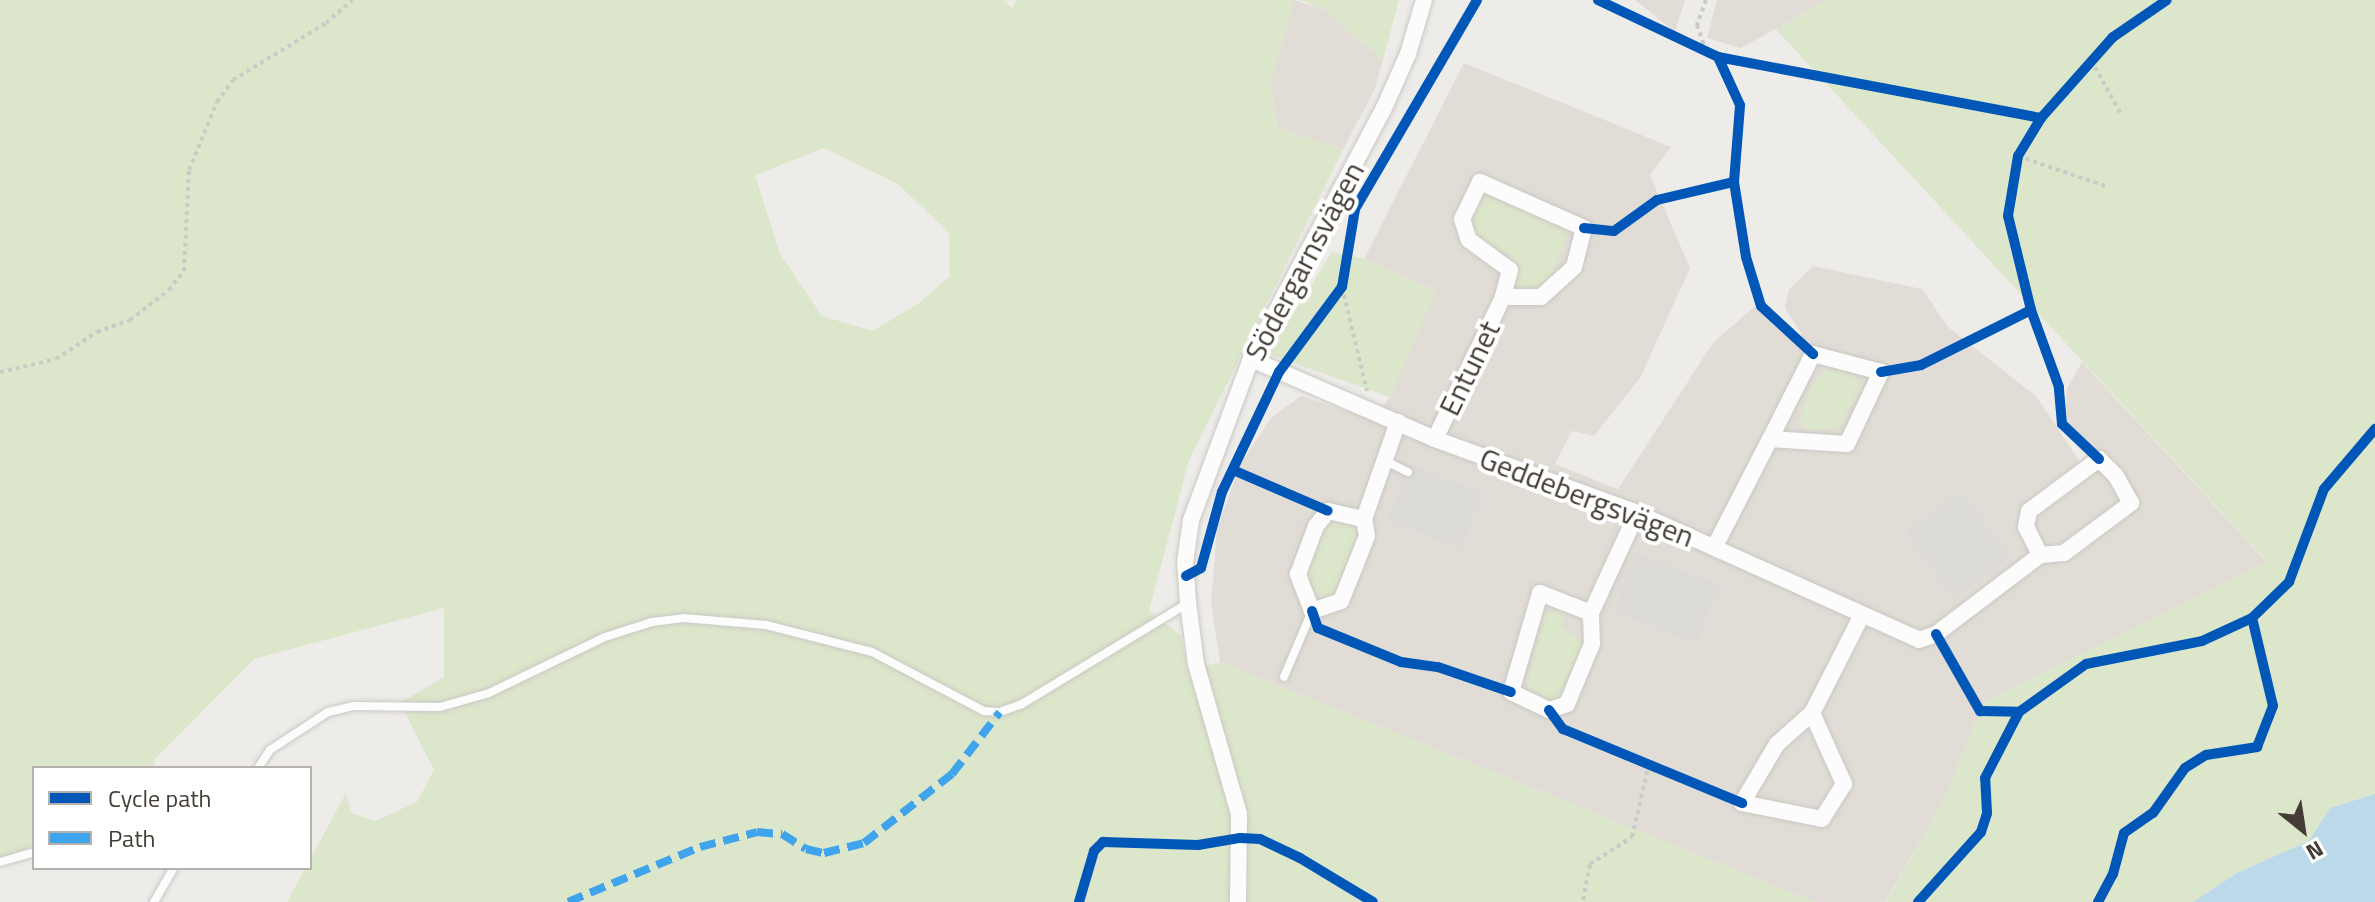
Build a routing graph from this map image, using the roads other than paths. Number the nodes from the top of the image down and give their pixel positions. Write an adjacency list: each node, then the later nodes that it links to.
1 (1424, 0): 3 (street, Södergarnsvägen)
2 (1503, 297): 2 (street, Entunet); 5 (street, Entunet)
3 (1251, 359): 4 (street, Geddebergsvägen); 13 (street, Södergarnsvägen)
4 (1398, 422): 5 (street, Geddebergsvägen); 7 (street)
5 (1435, 439): 9 (street, Geddebergsvägen)
6 (1770, 439): 6 (street); 11 (street)
7 (1383, 460): 8 (lane); 10 (street)
8 (1408, 472)
9 (1637, 513): 11 (street, Geddebergsvägen); 15 (street)
10 (1364, 519): 14 (street); 14 (street)
11 (1715, 546): 16 (street, Geddebergsvägen)
12 (2040, 555): 12 (street); 16 (street, Geddebergsvägen)
13 (1188, 602): 19 (lane); 24 (street, Södergarnsvägen)
14 (1312, 611): 17 (lane)
15 (1591, 613): 15 (street)
16 (1861, 617): 18 (street)
17 (1284, 677)
18 (1812, 713): 18 (street)
19 (259, 766)
20 (32, 853): 21 (lane)
21 (0, 862)
22 (173, 870): 23 (lane)
23 (154, 902)
24 (1238, 902)

